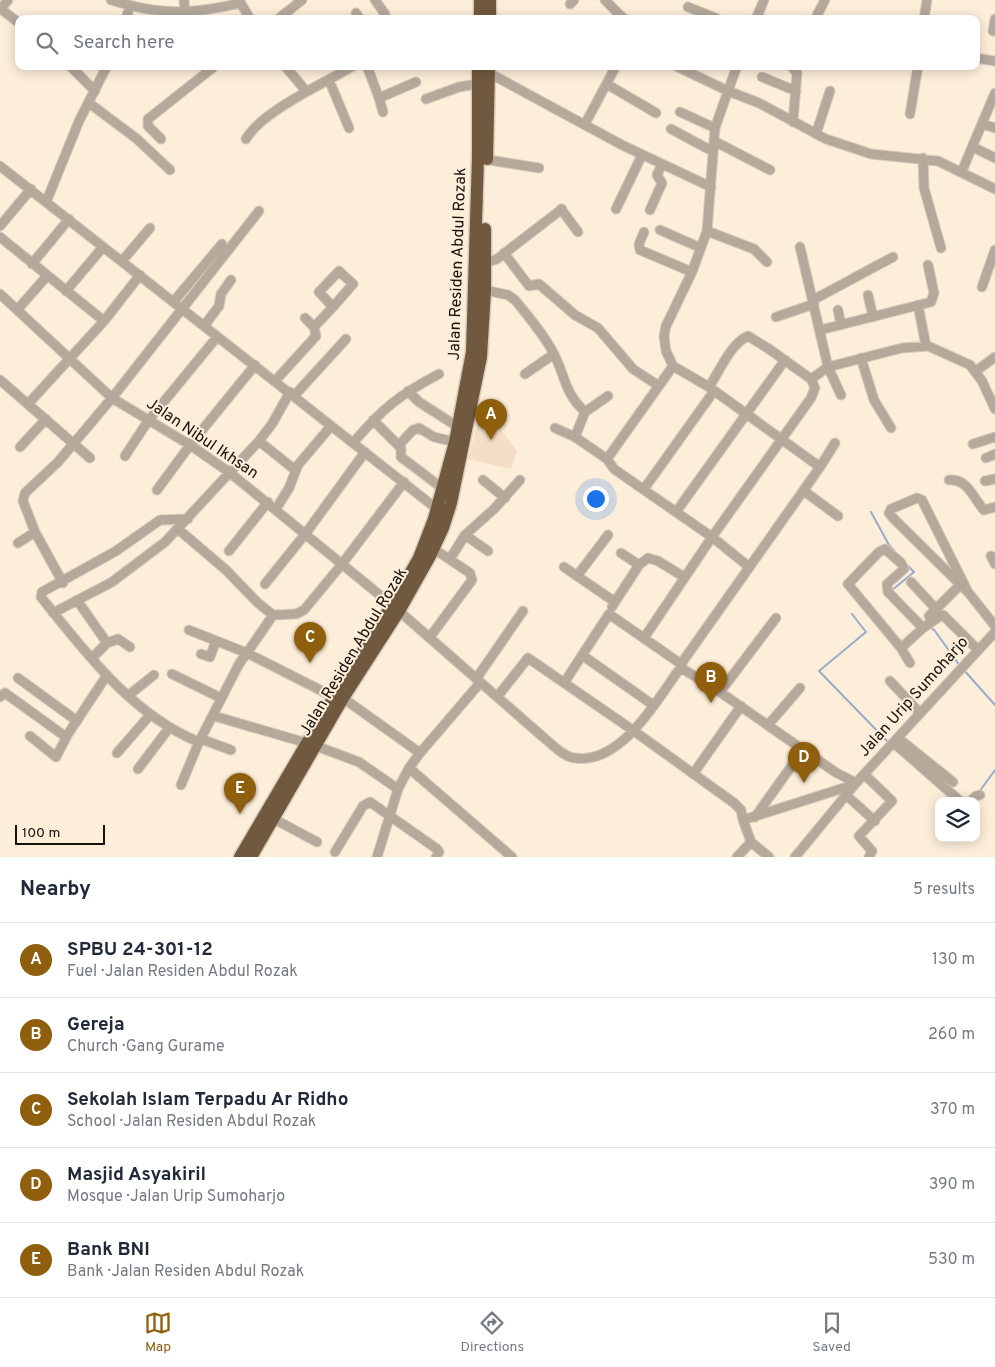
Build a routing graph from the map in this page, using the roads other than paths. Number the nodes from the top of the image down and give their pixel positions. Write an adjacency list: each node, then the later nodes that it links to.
1 (8, 0): 15 (street)
2 (111, 0): 13 (street)
3 (184, 0): 16 (street)
4 (302, 0): 23 (street)
5 (375, 0): 17 (street)
6 (480, 0): 24 (highway)
7 (490, 0): 25 (highway)
8 (605, 0): 26 (street)
9 (764, 0): 28 (street)
10 (825, 0): 29 (street)
11 (927, 0): 30 (street)
12 (239, 2): 21 (street); 22 (street)
13 (130, 5): 18 (street); 19 (street)
14 (688, 7): 27 (street)
15 (1, 10): 32 (street)
16 (185, 13): 19 (street); 20 (street)
17 (385, 14)
18 (127, 15)
19 (158, 15)
20 (194, 15)
21 (202, 15)
22 (247, 15)
23 (283, 15)
24 (479, 15)
25 (490, 15)
26 (620, 15)
27 (708, 15)
28 (758, 15)
29 (817, 15)
30 (925, 15)
31 (995, 19): 33 (street)
32 (15, 21)
33 (993, 31)
34 (980, 58): 35 (street)
35 (995, 60)
36 (74, 70): 55 (street)
37 (105, 70): 55 (street)
38 (210, 70): 76 (street)
39 (288, 70): 58 (street)
40 (340, 70): 51 (street)
41 (368, 70): 61 (street)
42 (485, 70): 53 (highway, Jalan Residen Abdul Rozak)
43 (485, 70): 84 (highway, Jalan Residen Abdul Rozak)
44 (487, 70): 69 (street)
45 (614, 70): 54 (street)
46 (684, 70): 56 (street)
47 (736, 70): 56 (street)
48 (795, 70): 57 (street)
49 (917, 70): 67 (street)
50 (762, 77): 57 (street)
51 (329, 80): 58 (street); 71 (street)
52 (416, 82): 61 (street)
53 (478, 84): 62 (street); 84 (highway, Jalan Residen Abdul Rozak)
54 (606, 86): 66 (street); 69 (street)
55 (95, 91): 63 (street)
56 (728, 91): 68 (street); 72 (street)
57 (796, 91): 68 (street)
58 (306, 92): 77 (street)
59 (830, 92): 75 (street)
60 (995, 93): 70 (street)
61 (379, 98): 64 (street)
62 (426, 99)
63 (89, 103): 88 (street); 94 (street)
64 (383, 112)
65 (680, 112): 72 (street)
66 (656, 113)
67 (910, 114)
68 (793, 122): 75 (street)
69 (585, 124): 81 (street)
70 (982, 124): 73 (street); 79 (street)
71 (349, 128)
72 (715, 128): 78 (street)
73 (995, 128)
74 (671, 129): 80 (street)
75 (816, 134): 82 (street)
76 (161, 139)
77 (246, 139)
78 (714, 141): 80 (street); 89 (street)
79 (973, 147): 83 (street); 90 (street)
80 (712, 152): 91 (street)
81 (642, 155): 85 (street); 95 (street)
82 (923, 158): 90 (street); 110 (street)
83 (995, 158)
84 (482, 159): 87 (street); 116 (highway, Jalan Residen Abdul Rozak); 175 (highway, Jalan Residen Abdul Rozak)
85 (662, 164): 91 (street); 96 (street)
86 (0, 166): 92 (street)
87 (539, 168)
88 (170, 170)
89 (770, 170)
90 (962, 171): 93 (street)
91 (711, 187): 102 (street)
92 (31, 189): 94 (street); 99 (street)
93 (995, 189)
94 (47, 200): 98 (street)
95 (616, 208)
96 (650, 210)
97 (259, 211): 132 (street)
98 (69, 219): 107 (street); 117 (street)
99 (0, 226)
100 (150, 228): 114 (street)
101 (660, 230): 109 (street)
102 (708, 231): 109 (street); 115 (street)
103 (578, 232): 112 (street)
104 (644, 232): 119 (street)
105 (0, 236): 117 (street)
106 (222, 244): 128 (street)
107 (103, 247): 114 (street); 125 (street)
108 (800, 247): 129 (street)
109 (701, 248): 119 (street)
110 (941, 248)
111 (995, 250): 123 (street)
112 (504, 253): 116 (street); 160 (street)
113 (893, 257): 129 (street)
114 (122, 261): 120 (street)
115 (767, 262)
116 (485, 263): 124 (highway, Jalan Residen Abdul Rozak)
117 (32, 264): 121 (street)
118 (928, 265): 130 (street)
119 (692, 272): 152 (street)
120 (140, 275): 128 (street); 138 (street)
121 (47, 276): 125 (street); 133 (street)
122 (231, 280): 140 (street)
123 (982, 287)
124 (485, 290): 146 (street); 224 (highway, Jalan Residen Abdul Rozak)
125 (66, 291): 138 (street)
126 (0, 294): 133 (street, Jalan Nibul Ikhsan)
127 (868, 295): 135 (street)
128 (174, 301): 132 (street)
129 (814, 302): 137 (street); 153 (street)
130 (918, 305): 135 (street); 145 (street)
131 (333, 307): 141 (street)
132 (182, 308): 140 (street); 166 (street)
133 (17, 310): 150 (street, Jalan Nibul Ikhsan)
134 (838, 310): 139 (street)
135 (873, 317): 139 (street)
136 (306, 318): 141 (street)
137 (776, 318)
138 (104, 321): 150 (street)
139 (841, 325): 142 (street)
140 (204, 326): 143 (street)
141 (314, 327): 159 (street)
142 (824, 329)
143 (218, 337): 151 (street); 173 (street)
144 (346, 339): 163 (street)
145 (930, 347): 148 (street); 154 (street)
146 (554, 354): 156 (street); 169 (street)
147 (995, 357): 154 (street)
148 (861, 358): 153 (street); 177 (street)
149 (785, 360): 157 (street); 161 (street); 170 (street)
150 (70, 361): 166 (street, Jalan Nibul Ikhsan); 167 (street)
151 (255, 365): 159 (street); 187 (street)
152 (673, 366): 160 (street); 161 (street)
153 (828, 367): 157 (street); 164 (street)
154 (976, 371): 168 (street)
155 (439, 374): 162 (street)
156 (525, 374)
157 (811, 379): 180 (street)
158 (0, 380): 167 (street)
159 (275, 381): 163 (street)
160 (659, 386): 195 (street)
161 (712, 389): 170 (street); 206 (street)
162 (408, 391): 172 (street); 175 (street)
163 (292, 394): 174 (street); 181 (street)
164 (841, 395)
165 (608, 396): 169 (street)
166 (112, 398): 173 (street, Jalan Nibul Ikhsan); 185 (street)
167 (28, 404): 171 (street)
168 (995, 409)
169 (585, 412): 178 (street)
170 (747, 415): 180 (street); 214 (street)
171 (46, 419): 185 (street); 189 (street)
172 (372, 420): 183 (street); 188 (street)
173 (148, 421): 187 (street, Jalan Nibul Ikhsan); 192 (street)
174 (331, 426): 183 (street); 197 (street)
175 (458, 427): 182 (highway, Jalan Residen Abdul Rozak)
176 (555, 428): 178 (street)
177 (891, 428)
178 (575, 437): 195 (street)
179 (995, 437): 186 (street)
180 (781, 440): 196 (street); 222 (street)
181 (259, 441): 197 (street); 198 (street)
182 (454, 442): 188 (street); 205 (highway, Jalan Residen Abdul Rozak)
183 (353, 443): 190 (street)
184 (835, 443): 196 (street, Jalan Nibul Ikhsan)
185 (73, 444): 193 (street); 218 (street)
186 (973, 444)
187 (190, 445): 198 (street, Jalan Nibul Ikhsan); 207 (street)
188 (399, 445): 205 (street)
189 (20, 447)
190 (365, 452): 204 (street); 219 (street)
191 (995, 454): 194 (street)
192 (125, 456)
193 (90, 458)
194 (986, 458)
195 (607, 459): 206 (street)
196 (820, 467): 208 (street, Jalan Nibul Ikhsan)
197 (295, 470): 212 (street)
198 (229, 472): 210 (street, Jalan Nibul Ikhsan); 216 (street)
199 (995, 479): 203 (street)
200 (483, 480): 209 (street)
201 (520, 480): 209 (street)
202 (949, 480): 211 (street)
203 (985, 481)
204 (404, 482): 213 (street); 229 (street)
205 (442, 488): 213 (highway, Jalan Residen Abdul Rozak)
206 (644, 488): 214 (street)
207 (157, 490)
208 (804, 491): 215 (street); 231 (street, Jalan Nibul Ikhsan)
209 (505, 498): 220 (street)
210 (268, 502): 212 (street, Jalan Nibul Ikhsan); 225 (street)
211 (995, 507)
212 (276, 509): 219 (street, Jalan Nibul Ikhsan)
213 (437, 509): 242 (highway, Jalan Residen Abdul Rozak)
214 (676, 512): 222 (street)
215 (838, 516)
216 (188, 519): 217 (street); 235 (street)
217 (178, 529): 240 (street); 247 (street)
218 (35, 532): 223 (street); 235 (street)
219 (306, 533): 229 (street, Jalan Nibul Ikhsan); 237 (street)
220 (465, 535): 226 (street); 228 (street)
221 (608, 535): 233 (street)
222 (712, 537): 231 (street); 234 (street)
223 (18, 543)
224 (434, 549): 228 (street); 242 (highway, Jalan Residen Abdul Rozak)
225 (229, 551)
226 (488, 551)
227 (621, 553): 230 (street)
228 (450, 559): 253 (street)
229 (342, 564): 242 (street, Jalan Nibul Ikhsan); 247 (street)
230 (639, 564): 234 (street); 241 (street)
231 (748, 566): 265 (street, Jalan Nibul Ikhsan)
232 (564, 567): 233 (street)
233 (577, 576): 241 (street)
234 (684, 577): 254 (street)
235 (63, 582): 245 (street)
236 (911, 582): 243 (street)
237 (265, 584)
238 (960, 584): 239 (street); 239 (street); 243 (street)
239 (968, 592): 250 (street)
240 (78, 600): 245 (street); 256 (street)
241 (615, 602): 246 (street)
242 (396, 608): 253 (street, Jalan Nibul Ikhsan); 277 (highway, Jalan Residen Abdul Rozak)
243 (936, 609): 249 (street)
244 (523, 611): 270 (street)
245 (53, 613): 263 (street)
246 (609, 614): 254 (street); 262 (street)
247 (273, 615): 260 (street)
248 (776, 618): 274 (street)
249 (927, 623): 258 (street); 258 (street); 259 (street)
250 (995, 626)
251 (189, 630): 255 (street)
252 (995, 632): 259 (street, Jalan Urip Sumoharjo)
253 (430, 638): 270 (street, Jalan Nibul Ikhsan)
254 (644, 638): 265 (street)
255 (216, 641): 260 (street); 261 (street)
256 (107, 643): 257 (street); 263 (street)
257 (130, 647)
258 (901, 648): 264 (street)
259 (978, 650): 282 (street, Jalan Urip Sumoharjo)
260 (248, 653): 277 (street); 278 (street)
261 (201, 654)
262 (582, 655): 272 (street); 280 (street)
263 (92, 658): 267 (street)
264 (910, 663)
265 (682, 666): 274 (street); 280 (street, Jalan Nibul Ikhsan)
266 (172, 674): 278 (street)
267 (107, 675): 276 (street); 285 (street)
268 (154, 675): 276 (street)
269 (18, 678): 285 (street)
270 (478, 681): 279 (street, Jalan Nibul Ikhsan); 297 (street)
271 (890, 681): 282 (street)
272 (564, 683): 279 (street); 288 (street)
273 (800, 688): 286 (street)
274 (720, 692): 281 (street)
275 (1, 693): 290 (street)
276 (129, 695): 283 (street)
277 (339, 697): 293 (highway, Jalan Residen Abdul Rozak); 297 (street)
278 (221, 698): 284 (street)
279 (496, 698): 288 (street, Jalan Nibul Ikhsan)
280 (653, 705): 288 (street, Jalan Nibul Ikhsan)
281 (741, 706): 286 (street); 300 (street)
282 (920, 713): 292 (street, Jalan Urip Sumoharjo)
283 (150, 715): 287 (street); 296 (street)
284 (214, 716): 291 (street); 293 (street)
285 (77, 721): 290 (street)
286 (768, 725): 295 (street)
287 (170, 728): 291 (street); 299 (street)
288 (634, 730): 300 (street)
289 (30, 736): 290 (street)
290 (67, 736)
291 (200, 740): 294 (street); 304 (street)
292 (893, 743): 301 (street, Jalan Urip Sumoharjo); 302 (street); 308 (street)
293 (312, 744): 305 (street); 312 (highway, Jalan Residen Abdul Rozak); 318 (highway, Jalan Residen Abdul Rozak)
294 (231, 750)
295 (803, 750): 303 (street); 311 (street)
296 (117, 753)
297 (420, 753): 298 (street)
298 (410, 768): 305 (street); 322 (street)
299 (138, 769)
300 (692, 774): 313 (street)
301 (864, 774): 303 (street, Jalan Urip Sumoharjo); 314 (street)
302 (952, 782)
303 (855, 784): 306 (street, Jalan Urip Sumoharjo); 311 (street)
304 (181, 785)
305 (398, 789): 310 (street)
306 (846, 795): 314 (street); 325 (street, Jalan Urip Sumoharjo)
307 (980, 795): 309 (street)
308 (955, 797)
309 (975, 797)
310 (389, 816): 317 (street); 320 (street); 321 (street)
311 (755, 817): 313 (street)
312 (274, 819): 315 (street); 319 (highway, Jalan Residen Abdul Rozak)
313 (743, 820): 316 (street)
314 (875, 821): 326 (street)
315 (317, 842)
316 (751, 842): 323 (street); 324 (street)
317 (335, 852)
318 (240, 857)
319 (251, 857)
320 (377, 857)
321 (436, 857)
322 (512, 857)
323 (737, 857)
324 (769, 857)
325 (795, 857)
326 (869, 857)

